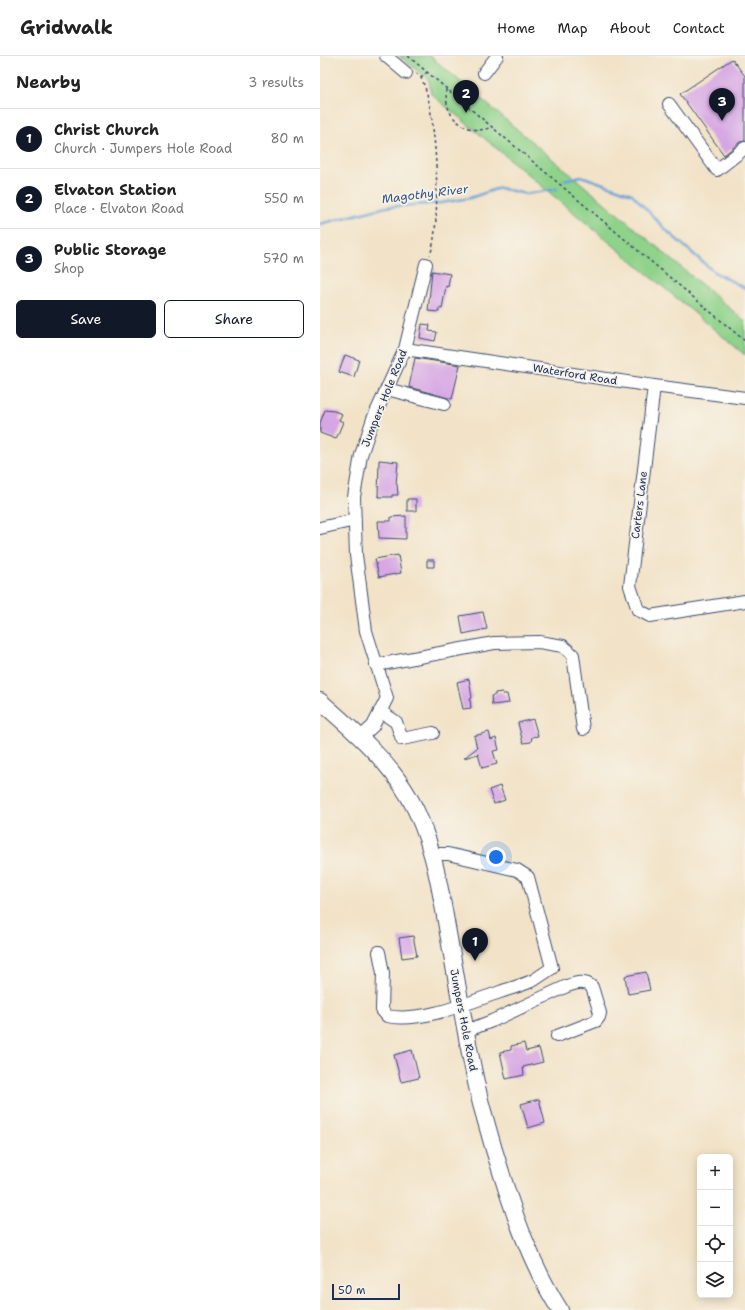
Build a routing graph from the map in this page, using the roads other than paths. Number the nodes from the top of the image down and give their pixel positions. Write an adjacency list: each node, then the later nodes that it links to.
1 (386, 56): 4 (street)
2 (497, 56): 3 (street)
3 (484, 72)
4 (406, 73)
5 (669, 104): 6 (street)
6 (745, 148)
7 (426, 264): 8 (street, Jumpers Hole Road)
8 (405, 348): 9 (street, Waterford Road); 10 (street, Jumpers Hole Road)
9 (654, 386): 11 (street, Waterford Road); 15 (street, Carters Lane)
10 (387, 389): 12 (street); 13 (street, Jumpers Hole Road)
11 (745, 398)
12 (444, 404)
13 (355, 520): 14 (street); 16 (street, Jumpers Hole Road)
14 (320, 528)
15 (745, 601)
16 (376, 665): 18 (street, Jumpers Hole Road); 19 (street)
17 (320, 701): 21 (main road, Jumpers Hole Road)
18 (380, 711): 20 (street); 21 (street, Jumpers Hole Road)
19 (583, 729)
20 (433, 733)
21 (361, 737): 22 (main road, Jumpers Hole Road)
22 (431, 854): 24 (main road, Jumpers Hole Road); 24 (street)
23 (379, 952): 24 (street)
24 (461, 1006): 25 (main road, Jumpers Hole Road)
25 (466, 1031): 26 (street); 27 (main road, Jumpers Hole Road)
26 (557, 1036)
27 (560, 1310)

